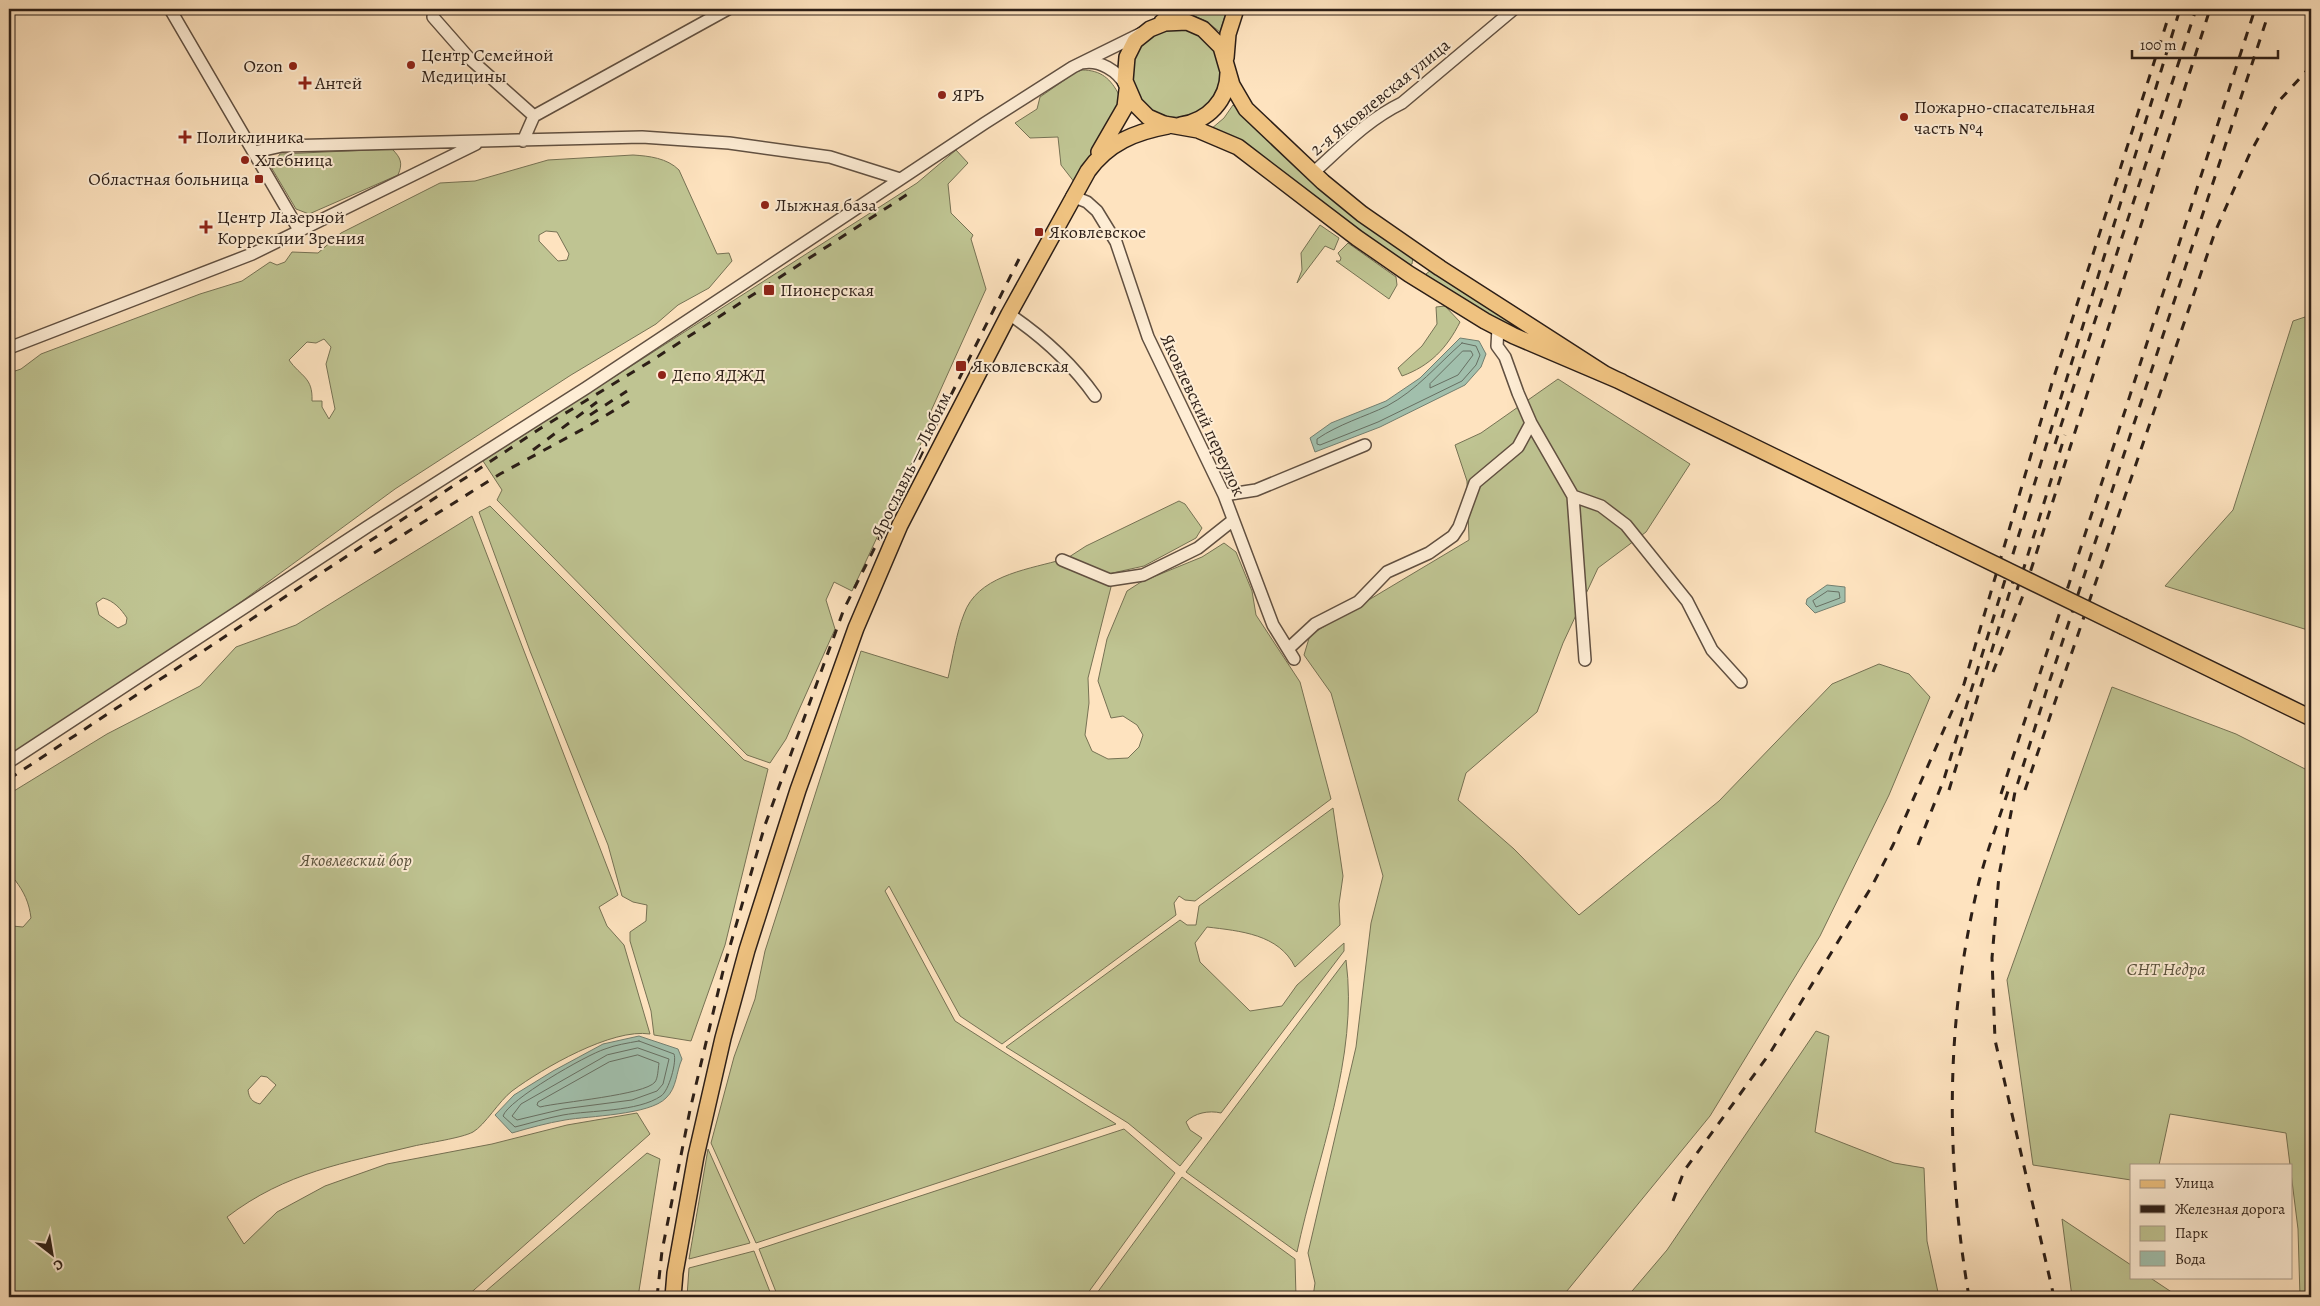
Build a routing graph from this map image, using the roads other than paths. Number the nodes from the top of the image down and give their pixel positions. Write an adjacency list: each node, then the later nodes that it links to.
1 (170, 9): 15 (street)
2 (434, 9): 11 (street)
3 (728, 9): 11 (street)
4 (1183, 9): 7 (main road)
5 (1236, 9): 8 (main road)
6 (1514, 9): 17 (street, 2-я Яковлевская улица)
7 (1153, 27): 8 (main road); 9 (street); 10 (main road)
8 (1227, 65): 12 (main road); 17 (main road)
9 (1073, 67): 10 (street); 18 (street)
10 (1126, 88): 12 (main road); 16 (main road)
11 (534, 116): 13 (street)
12 (1175, 125): 16 (main road, Ярославль — Любим); 22 (main road)
13 (523, 141): 14 (street); 18 (street)
14 (480, 142): 15 (street); 20 (street)
15 (255, 152): 20 (street)
16 (1088, 171): 19 (main road, Ярославль — Любим)
17 (1313, 173): 24 (main road)
18 (900, 179): 35 (street)
19 (1072, 196): 21 (main road, Ярославль — Любим); 28 (street, Яковлевский переулок)
20 (299, 230): 23 (street)
21 (1009, 314): 25 (street); 36 (main road, Ярославль — Любим)
22 (1498, 328): 24 (main road); 26 (street)
23 (9, 348)
24 (1622, 382): 34 (main road, bridge)
25 (1095, 396)
26 (1531, 423): 29 (street); 30 (street, Яковлевский переулок)
27 (1365, 445): 28 (street)
28 (1224, 495): 30 (street, Яковлевский переулок)
29 (1573, 496): 32 (street); 33 (street)
30 (1232, 521): 31 (street)
31 (1062, 560)
32 (1584, 660)
33 (1741, 682)
34 (2311, 718)
35 (9, 762)
36 (673, 1297)

